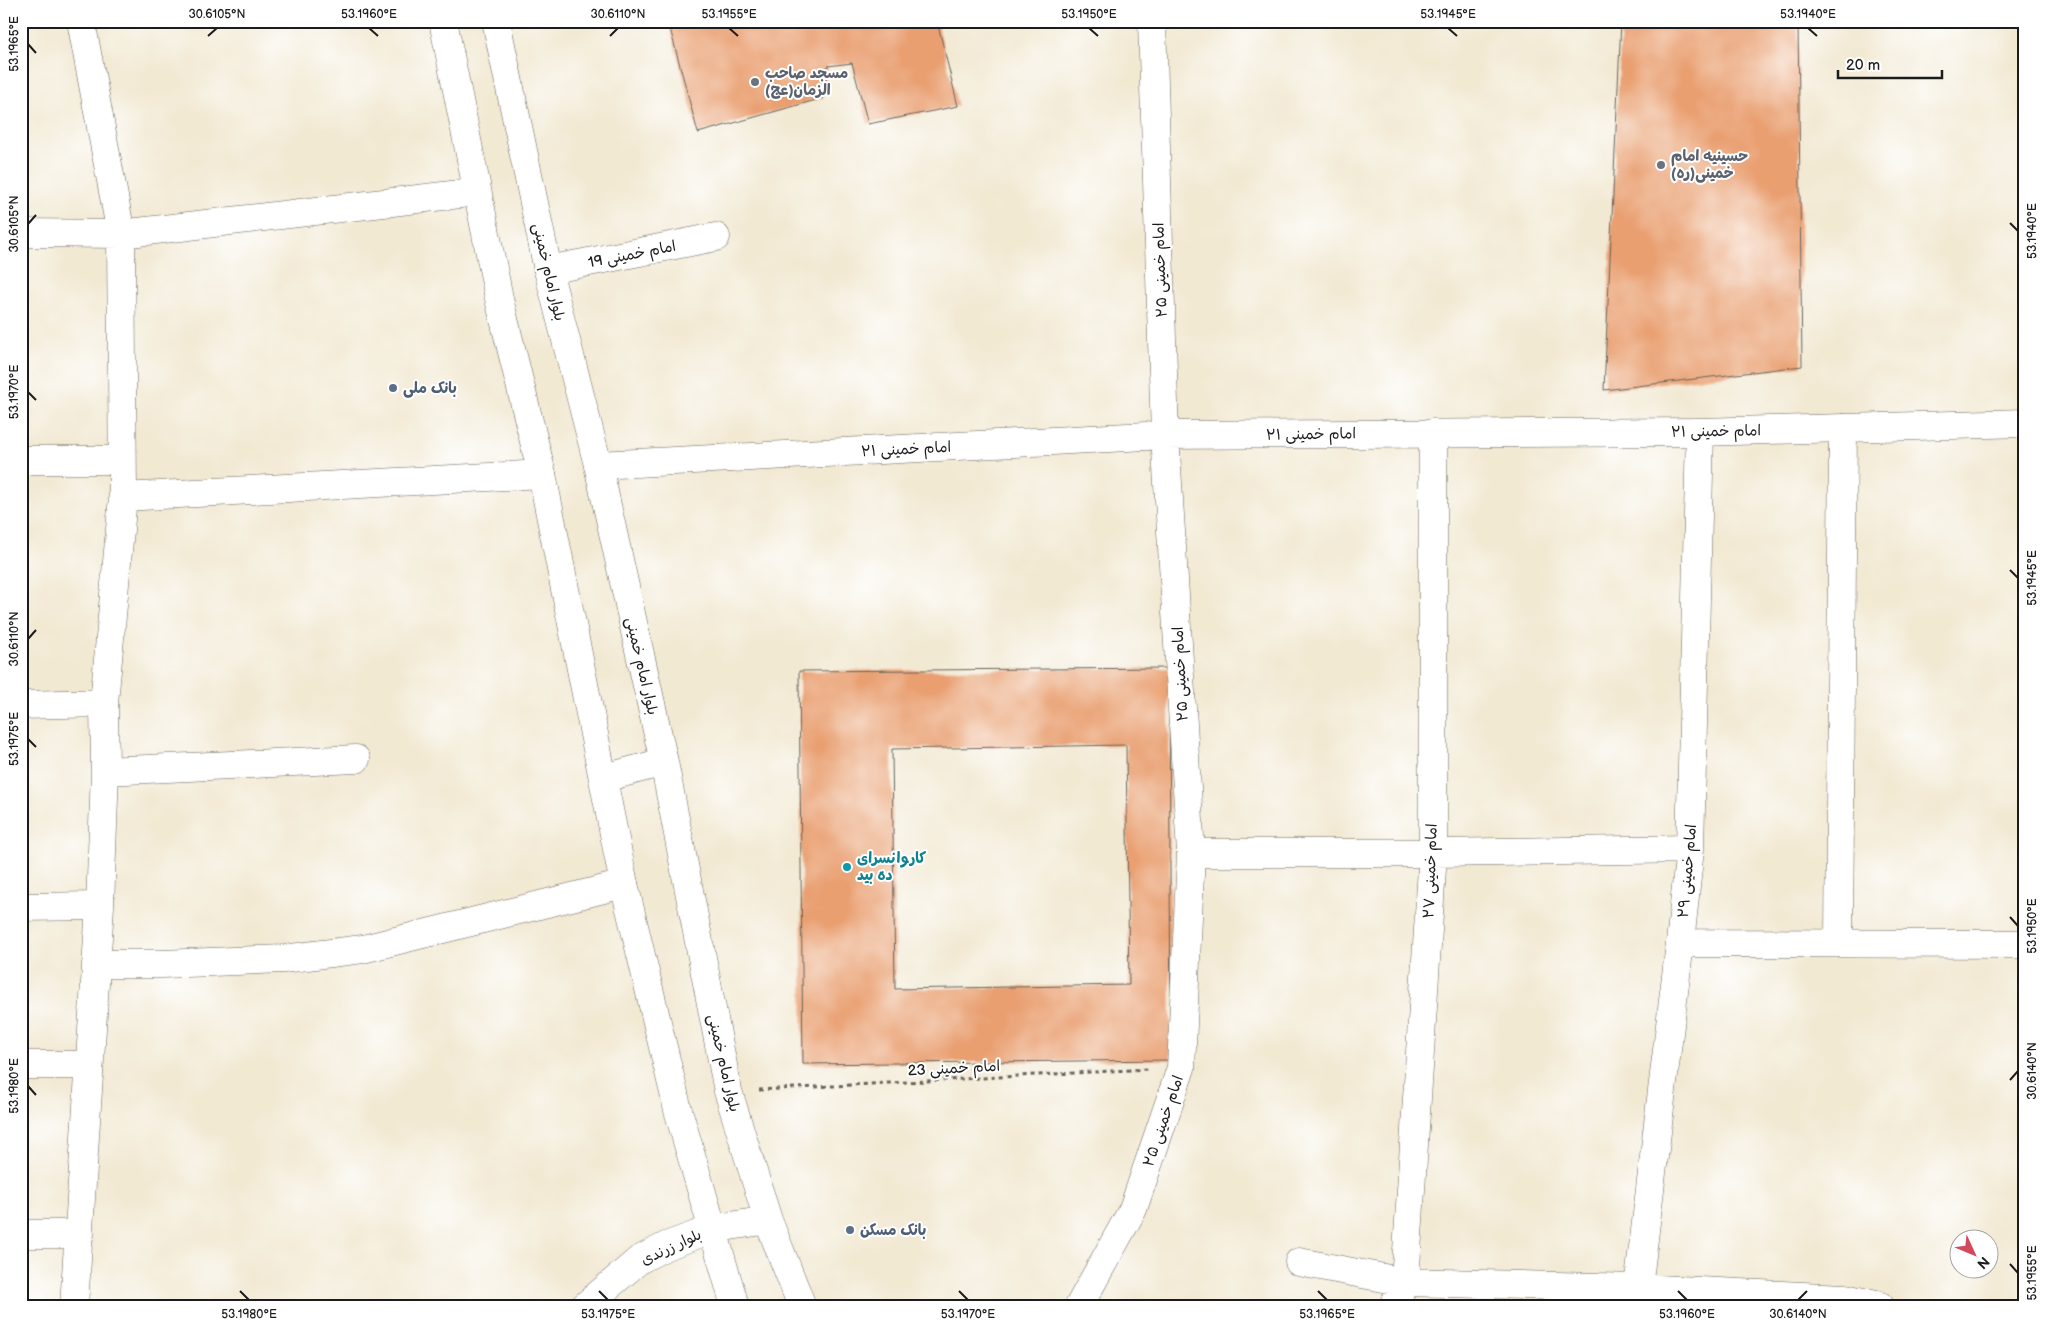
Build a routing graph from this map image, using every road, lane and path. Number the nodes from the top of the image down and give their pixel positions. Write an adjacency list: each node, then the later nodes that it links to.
1 (80, 21): 7 (street)
2 (443, 21): 5 (street)
3 (496, 21): 9 (street, بلوار امام خمینی)
4 (1152, 21): 14 (street, امام خمینی ۲۵)
5 (477, 192): 7 (street); 18 (street)
6 (21, 233): 7 (street)
7 (121, 234): 16 (street)
8 (716, 237): 9 (street, امام خمینی 19)
9 (548, 270): 17 (street, بلوار امام خمینی)
10 (2025, 423): 11 (street, امام خمینی ۲۱)
11 (1843, 428): 12 (street, امام خمینی ۲۱); 33 (street)
12 (1700, 432): 13 (street, امام خمینی ۲۱); 26 (street, امام خمینی ۲۹)
13 (1433, 433): 14 (street, امام خمینی ۲۱); 28 (street, امام خمینی ۲۷)
14 (1165, 436): 17 (street, امام خمینی ۲۱); 27 (street, امام خمینی ۲۵)
15 (21, 460): 16 (street)
16 (122, 460): 19 (street)
17 (598, 465): 23 (street, بلوار امام خمینی)
18 (542, 474): 19 (street); 25 (street)
19 (123, 497): 20 (street)
20 (104, 703): 21 (street); 24 (street)
21 (21, 705)
22 (356, 759): 24 (street)
23 (664, 762): 25 (street); 39 (street, بلوار امام خمینی)
24 (105, 771): 30 (street)
25 (604, 778): 29 (street)
26 (1690, 849): 28 (street); 32 (street, امام خمینی ۲۹)
27 (1190, 853): 28 (street); 38 (street, امام خمینی ۲۵)
28 (1433, 854): 45 (street, امام خمینی ۲۷)
29 (624, 884): 35 (street); 41 (street)
30 (100, 906): 31 (street); 35 (street)
31 (21, 907)
32 (1680, 944): 33 (street); 46 (street, امام خمینی ۲۹)
33 (1839, 944): 34 (street)
34 (2025, 944)
35 (96, 964): 37 (street)
36 (21, 1065): 37 (street)
37 (89, 1065): 43 (street)
38 (1181, 1068): 39 (path, امام خمینی 23); 52 (street, امام خمینی ۲۵)
39 (728, 1091): 40 (street, بلوار امام خمینی)
40 (768, 1220): 41 (street, بلوار زرندی); 51 (street, بلوار امام خمینی)
41 (712, 1228): 49 (street, بلوار زرندی); 50 (street)
42 (21, 1234): 43 (street)
43 (80, 1234): 48 (street)
44 (1299, 1262): 45 (street)
45 (1405, 1282): 46 (street); 53 (street, امام خمینی ۲۷)
46 (1634, 1297): 47 (street)
47 (1843, 1302): 54 (street)
48 (74, 1306)
49 (585, 1306)
50 (735, 1306)
51 (802, 1306)
52 (1079, 1306)
53 (1393, 1306)
54 (1880, 1306)

